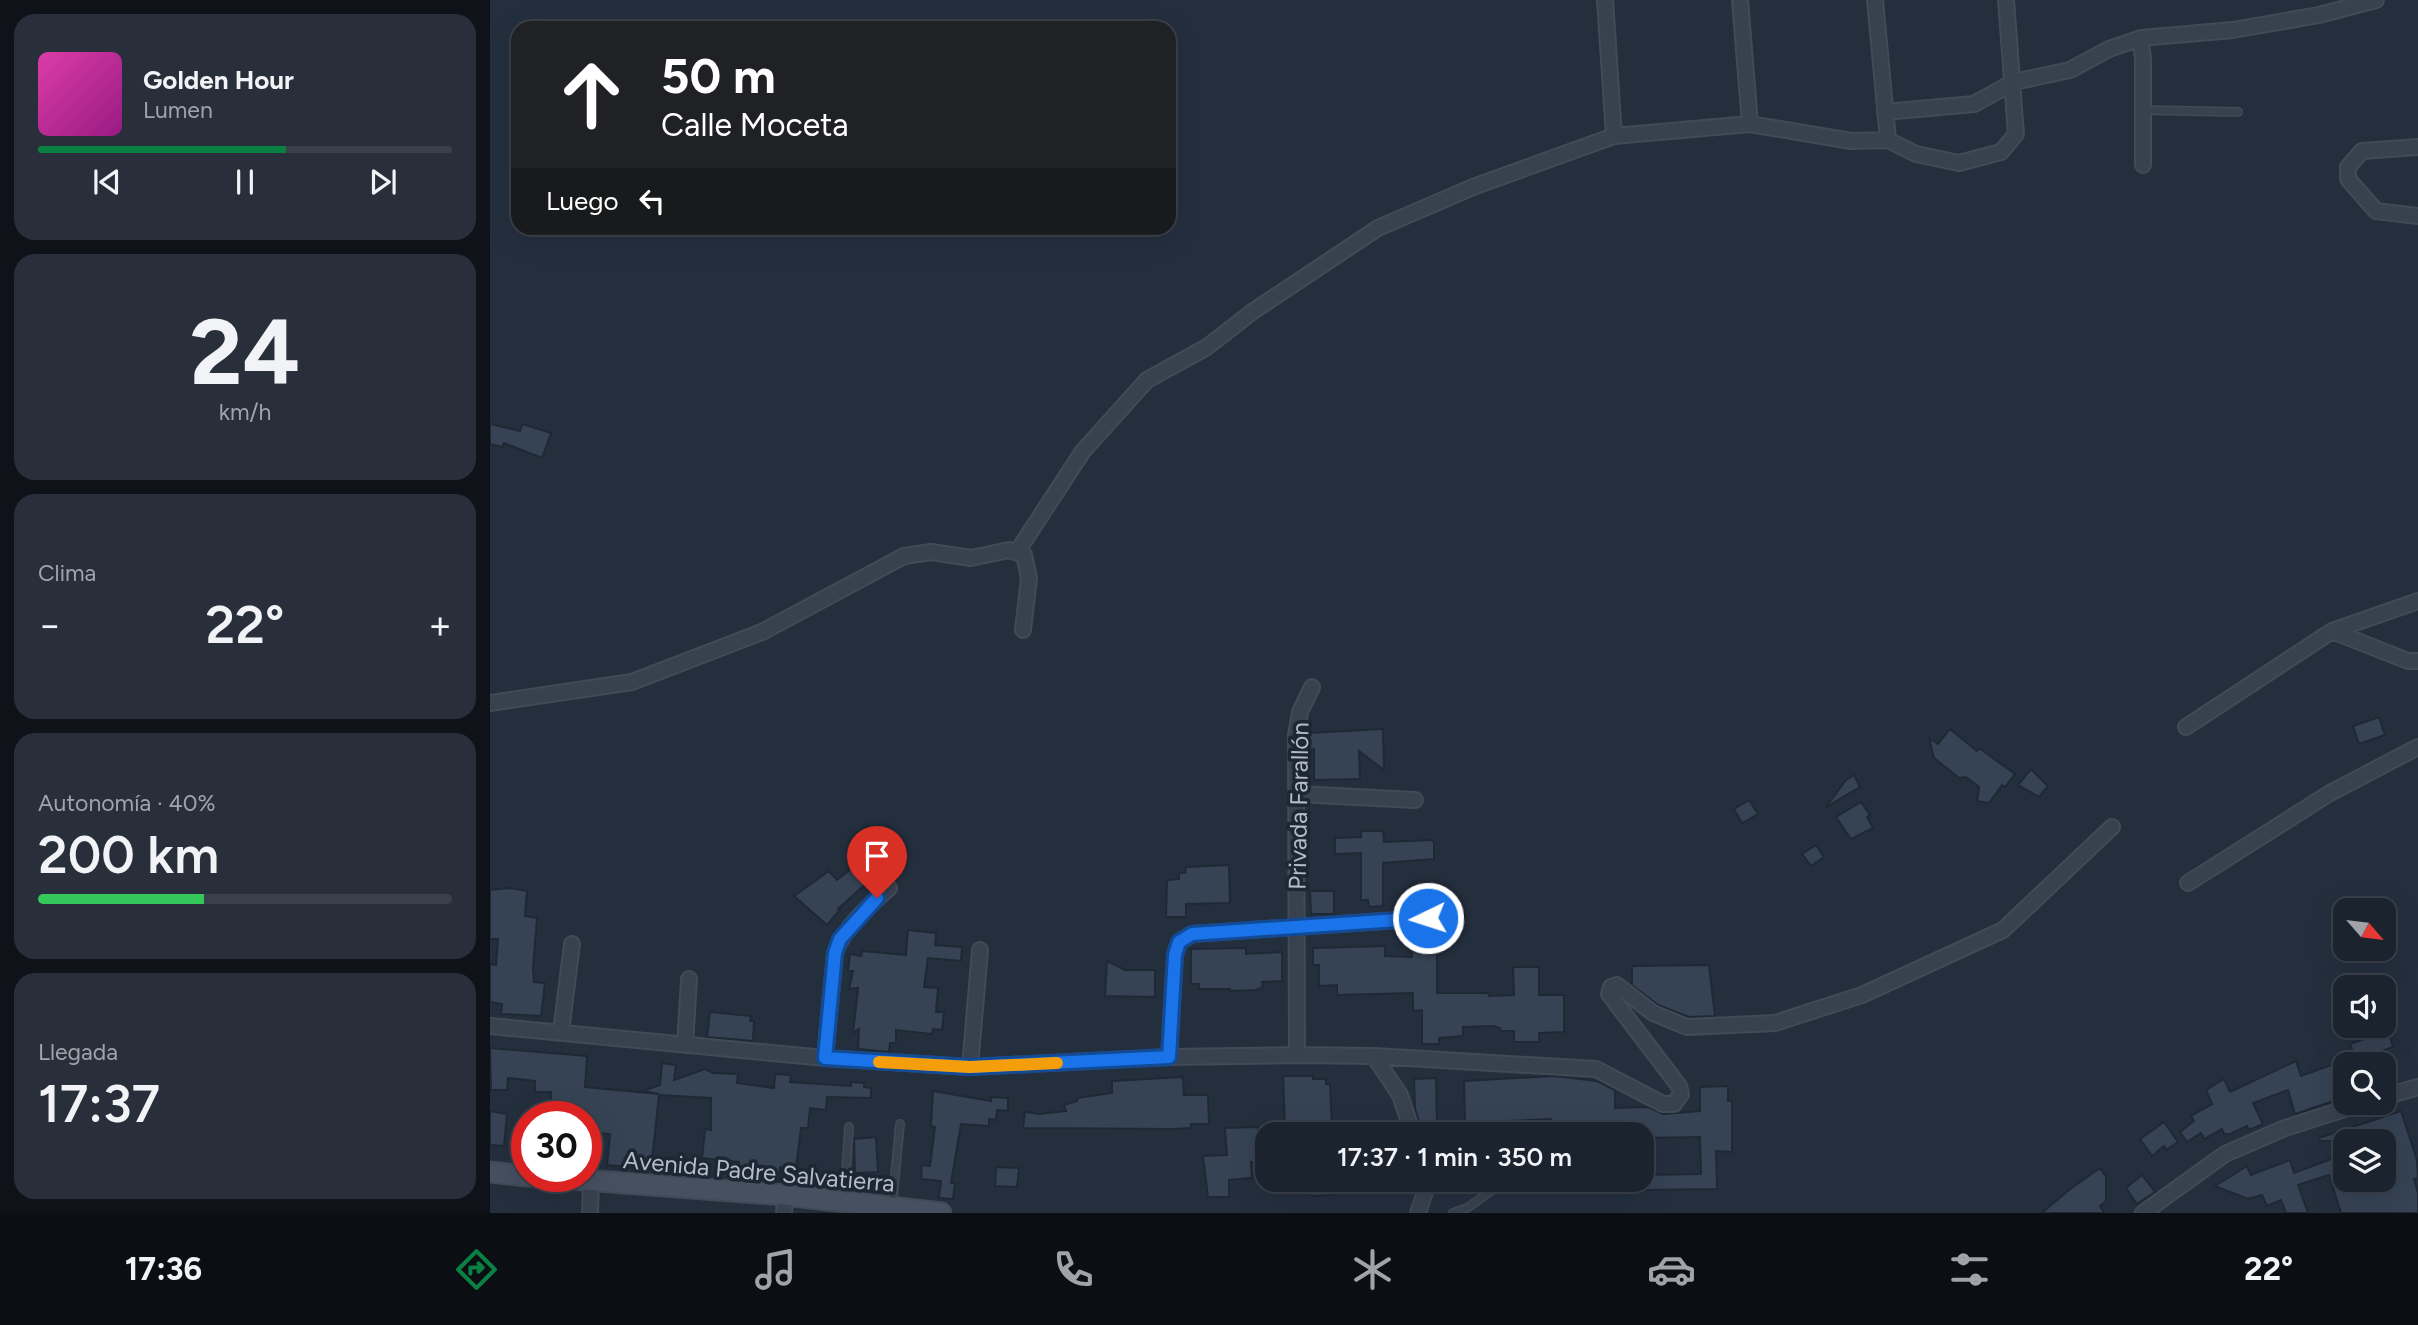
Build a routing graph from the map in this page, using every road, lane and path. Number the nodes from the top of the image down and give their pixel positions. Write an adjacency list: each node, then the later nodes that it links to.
1 (1605, 0): 12 (street)
2 (1741, 0): 11 (street)
3 (1875, 0): 9 (street)
4 (2006, 0): 7 (street)
5 (2376, 0): 6 (street)
6 (2141, 38): 7 (street); 8 (street)
7 (2014, 82): 9 (street); 13 (street)
8 (2143, 110): 10 (lane); 15 (street)
9 (1885, 112): 13 (street)
10 (2238, 112)
11 (1750, 124): 12 (street); 13 (street)
12 (1614, 136): 17 (street)
13 (1888, 140)
14 (2418, 147): 16 (street)
15 (2143, 166)
16 (2418, 216)
17 (1017, 552): 19 (street); 23 (street)
18 (2418, 601): 20 (street)
19 (1023, 629)
20 (2332, 631): 21 (street); 24 (street)
21 (2418, 660)
22 (1312, 687): 26 (street, Privada Farallón)
23 (490, 703)
24 (2186, 727)
25 (2418, 747): 29 (street)
26 (1297, 794): 27 (street); 32 (street, Privada Farallón)
27 (1415, 800)
28 (2112, 827): 40 (street)
29 (2188, 883)
30 (888, 888): 42 (street)
31 (1428, 918): 32 (street)
32 (1297, 926): 39 (street, Privada Farallón); 41 (street)
33 (572, 944): 37 (street)
34 (980, 950): 43 (street)
35 (689, 979): 38 (street)
36 (490, 1026): 37 (street)
37 (561, 1032): 38 (street)
38 (685, 1045): 42 (street)
39 (1297, 1055): 40 (street); 41 (street)
40 (1374, 1056): 47 (street)
41 (1169, 1057): 43 (street)
42 (825, 1058): 43 (street)
43 (970, 1067)
44 (2418, 1087): 45 (street)
45 (2396, 1093)
46 (2333, 1113): 63 (street)
47 (1409, 1122)
48 (900, 1124): 58 (lane)
49 (849, 1127): 56 (lane)
50 (490, 1172): 51 (street, Avenida Padre Salvatierra)
51 (511, 1174)
52 (602, 1183): 57 (street, Avenida Padre Salvatierra)
53 (591, 1192): 59 (street)
54 (1424, 1192): 61 (street)
55 (1490, 1192): 62 (lane)
56 (844, 1202): 57 (street, Avenida Padre Salvatierra); 58 (street, Avenida Padre Salvatierra)
57 (785, 1204)
58 (892, 1208): 60 (street, Avenida Padre Salvatierra)
59 (590, 1213)
60 (941, 1213)
61 (1418, 1213)
62 (1453, 1213)
63 (2143, 1213)

